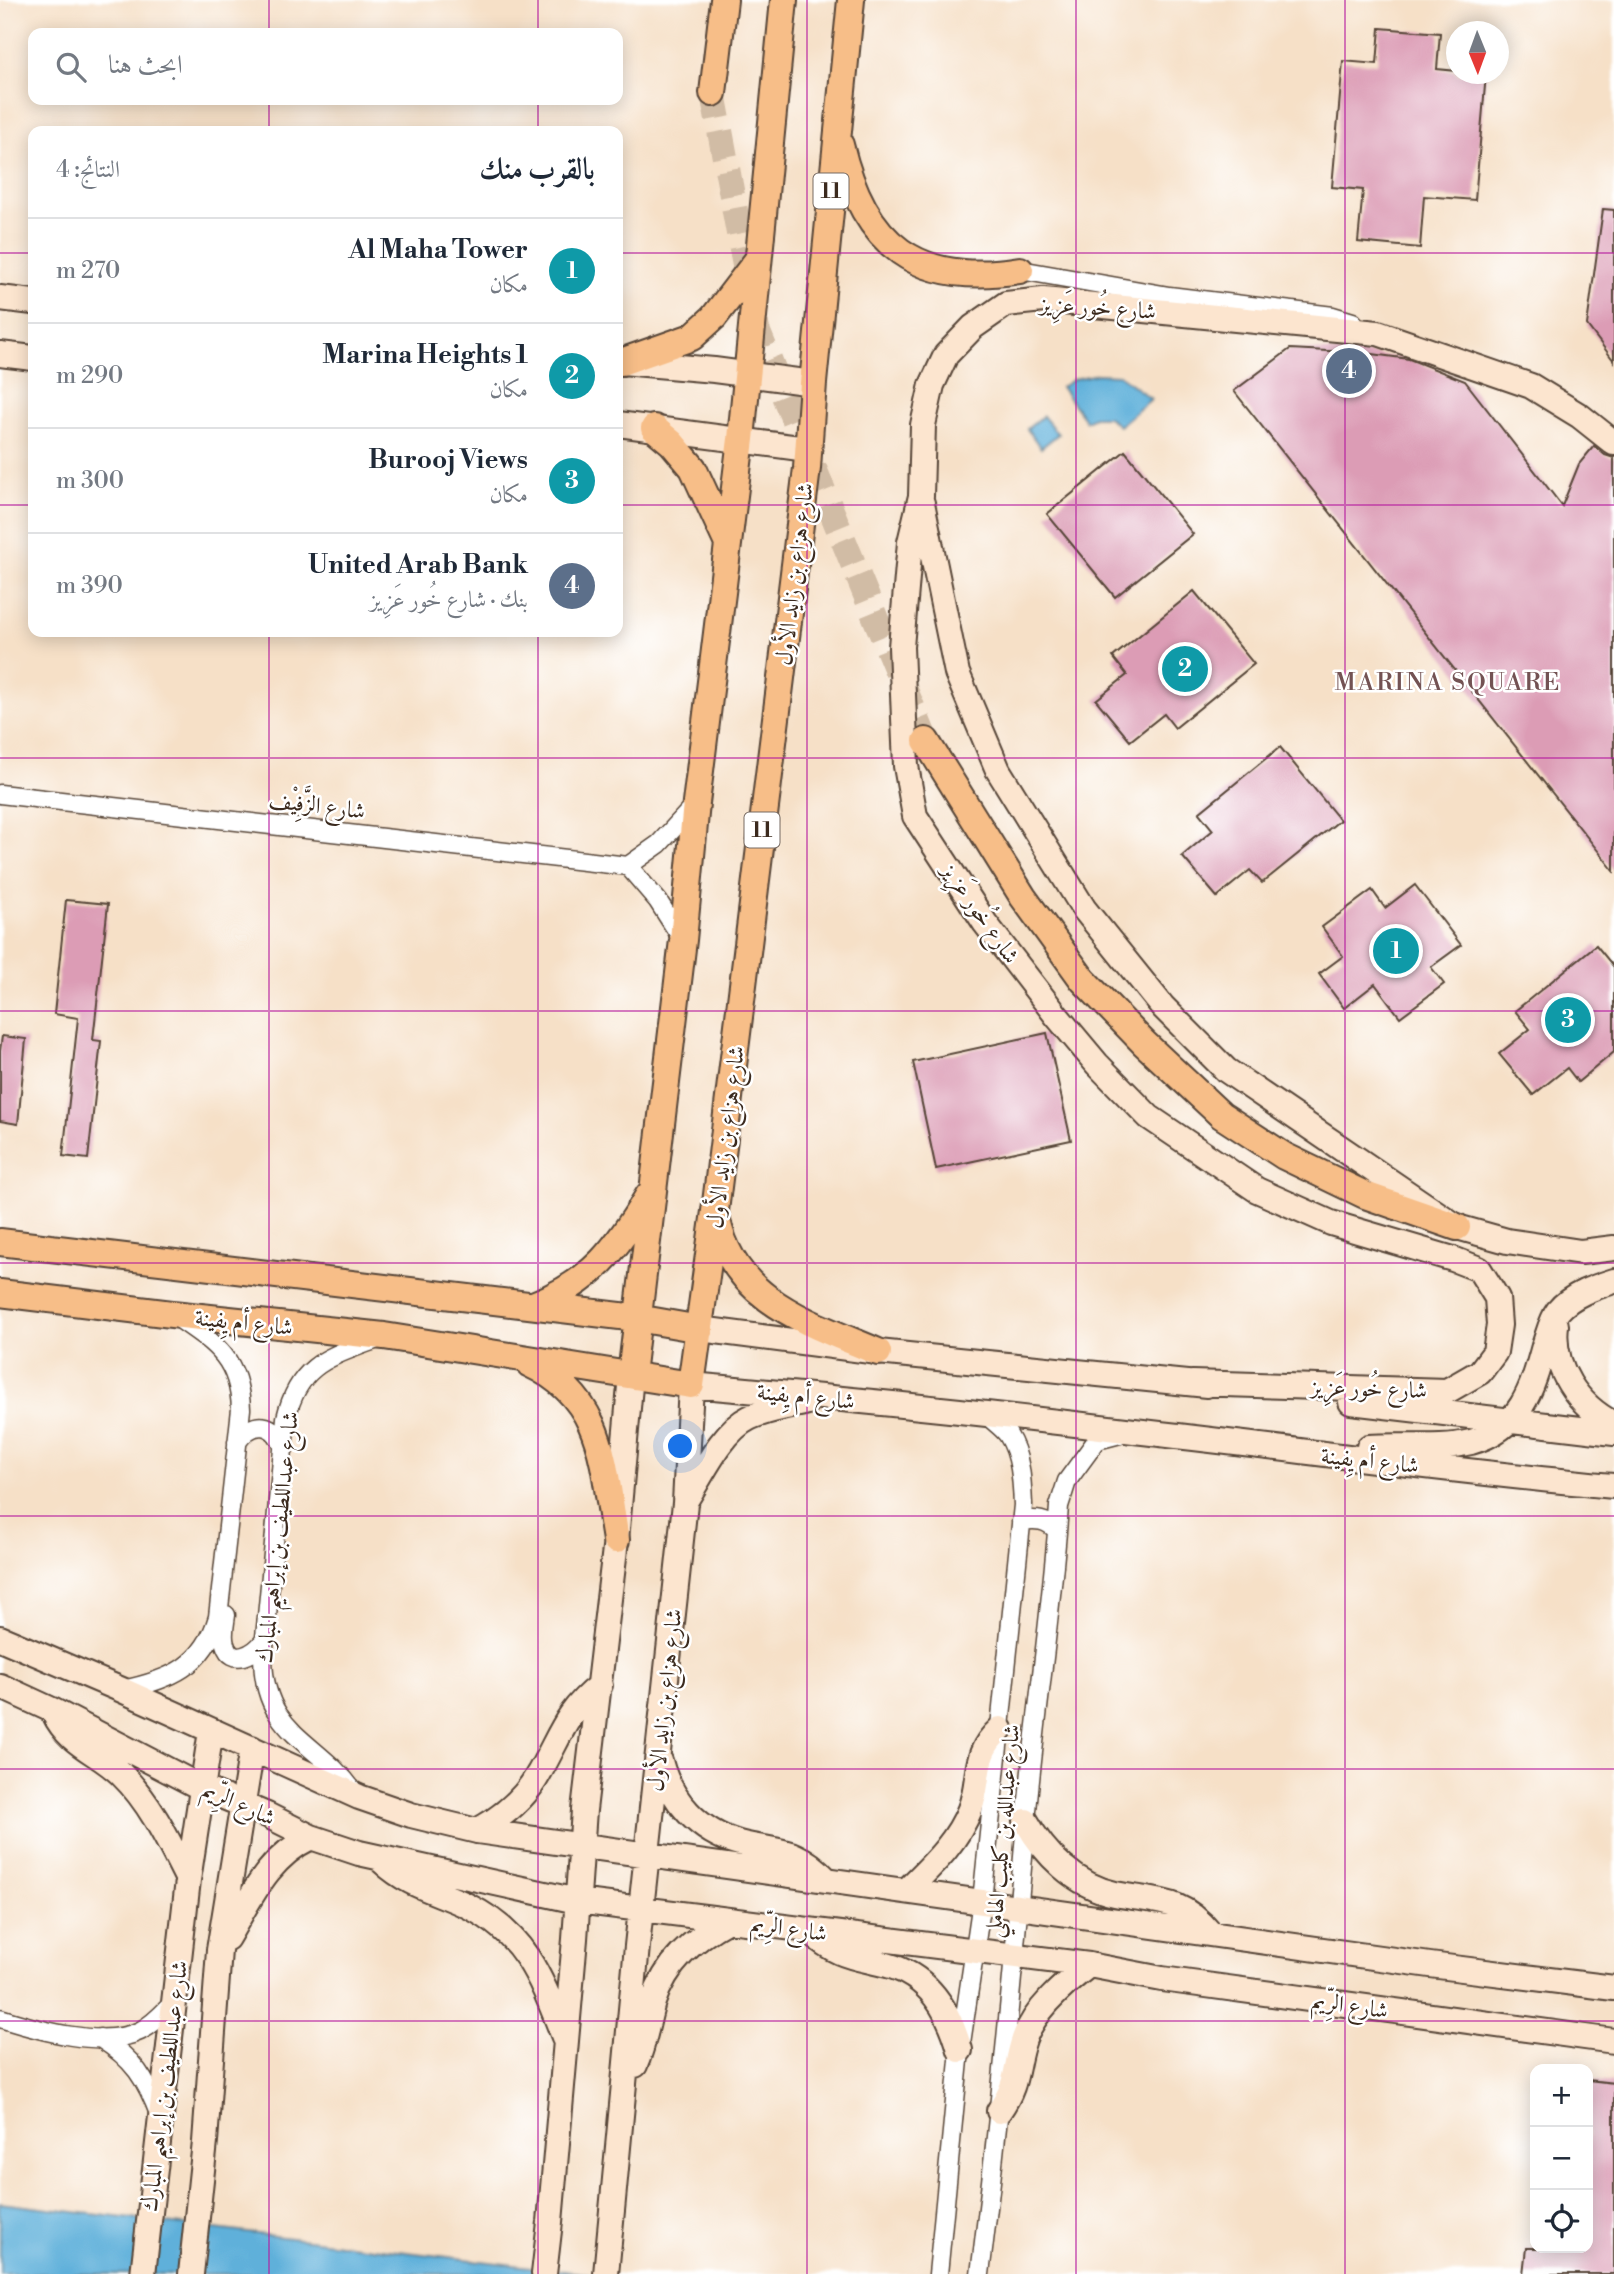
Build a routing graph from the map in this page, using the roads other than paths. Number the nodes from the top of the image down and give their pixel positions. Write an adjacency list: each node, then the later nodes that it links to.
1 (724, 0): 4 (main road)
2 (784, 0): 6 (main road)
3 (851, 0): 5 (main road, شارع هزاع بن زايد الأول / 11)
4 (713, 93)
5 (837, 131): 7 (main road); 16 (main road, شارع هزاع بن زايد الأول / 11)
6 (758, 259): 13 (main road); 15 (main road)
7 (1020, 270): 10 (street, شارع خُور عَزِيز)
8 (0, 299): 9 (main road)
9 (28, 302)
10 (1378, 332): 20 (main road, شارع خُور عَزِيز); 22 (main road, شارع خُور عَزِيز)
11 (0, 354): 12 (main road)
12 (28, 357)
13 (623, 360)
14 (623, 361): 15 (main road)
15 (748, 374): 16 (main road); 19 (main road)
16 (813, 383): 21 (main road, شارع هزاع بن زايد الأول / 11)
17 (623, 425): 18 (main road)
18 (654, 428): 19 (main road); 23 (main road)
19 (741, 439): 21 (main road); 23 (main road)
20 (1614, 443)
21 (807, 449): 30 (main road, شارع هزاع بن زايد الأول / 11)
22 (921, 496): 31 (main road); 45 (main road, شارع خُور عَزِيز)
23 (727, 544): 26 (main road)
24 (926, 741): 31 (main road)
25 (0, 794): 27 (street, شارع الزَّفِيْف)
26 (696, 803): 27 (street); 28 (main road)
27 (628, 866): 28 (street)
28 (683, 940): 29 (main road)
29 (653, 1187): 36 (main road); 39 (main road)
30 (715, 1211): 40 (main road, شارع هزاع بن زايد الأول / 11); 42 (main road)
31 (1457, 1227): 33 (main road)
32 (0, 1241): 36 (main road)
33 (1614, 1248)
34 (1614, 1281): 37 (main road)
35 (0, 1293): 38 (main road, شارع أم يِفينة)
36 (529, 1307): 39 (main road)
37 (1557, 1312): 49 (main road); 50 (main road)
38 (172, 1314): 41 (main road, شارع أم يِفينة); 53 (street)
39 (637, 1318): 40 (main road); 44 (main road)
40 (700, 1329): 42 (main road); 46 (main road, شارع هزاع بن زايد الأول / 11)
41 (384, 1336): 43 (main road, شارع أم يِفينة); 54 (street, شارع عبداللطيف بن إبراهيم المبارك)
42 (878, 1352): 45 (main road)
43 (506, 1354): 44 (main road, شارع أم يِفينة); 60 (main road)
44 (631, 1375): 46 (main road, شارع أم يِفينة); 60 (main road)
45 (1192, 1383): 49 (main road)
46 (691, 1385): 47 (main road, شارع أم يِفينة); 57 (main road, شارع هزاع بن زايد الأول / 11)
47 (829, 1397): 48 (main road, شارع أم يِفينة); 57 (main road)
48 (988, 1416): 51 (main road, شارع أم يِفينة); 58 (street, شارع عبدالله بن كليب الهاملي)
49 (1511, 1421): 52 (main road); 55 (main road)
50 (1614, 1424)
51 (1133, 1431): 55 (main road, شارع أم يِفينة); 59 (street, شارع عبدالله بن كليب الهاملي)
52 (1614, 1433)
53 (237, 1442): 54 (street); 61 (street)
54 (284, 1449): 63 (street, شارع عبداللطيف بن إبراهيم المبارك)
55 (1331, 1456): 56 (main road, شارع أم يِفينة)
56 (1614, 1486)
57 (685, 1503): 71 (main road, شارع هزاع بن زايد الأول / 11)
58 (1021, 1521): 59 (street); 68 (street, شارع عبدالله بن كليب الهاملي)
59 (1057, 1531): 75 (street, شارع عبدالله بن كليب الهاملي)
60 (616, 1540): 64 (main road)
61 (225, 1557): 63 (street); 66 (street)
62 (0, 1638): 66 (main road)
63 (264, 1641): 73 (street, شارع عبداللطيف بن إبراهيم المبارك)
64 (600, 1685): 76 (main road); 78 (main road)
65 (0, 1686): 67 (main road, شارع الرِّيم)
66 (122, 1690): 69 (main road)
67 (52, 1710): 72 (main road, شارع الرِّيم); 82 (main road)
68 (1000, 1729): 83 (main road); 85 (street, شارع عبدالله بن كليب الهاملي)
69 (211, 1731): 70 (main road); 72 (main road, شارع عبداللطيف بن إبراهيم المبارك)
70 (251, 1748): 73 (main road); 74 (main road, شارع عبداللطيف بن إبراهيم المبارك)
71 (658, 1754): 79 (main road, شارع هزاع بن زايد الأول / 11); 81 (main road)
72 (202, 1788): 74 (main road, شارع الرِّيم); 82 (main road, شارع عبداللطيف بن إبراهيم المبارك)
73 (359, 1797): 76 (main road)
74 (243, 1805): 77 (main road, شارع الرِّيم); 91 (main road, شارع عبداللطيف بن إبراهيم المبارك)
75 (1026, 1821): 86 (street, شارع عبدالله بن كليب الهاملي); 90 (main road)
76 (477, 1831): 78 (main road)
77 (311, 1837): 80 (main road, شارع الرِّيم); 91 (main road)
78 (581, 1846): 79 (main road); 84 (main road)
79 (647, 1856): 81 (main road); 87 (main road, شارع هزاع بن زايد الأول / 11)
80 (378, 1857): 84 (main road, شارع الرِّيم); 100 (main road)
81 (826, 1879): 83 (main road)
82 (188, 1880): 96 (main road, شارع عبداللطيف بن إبراهيم المبارك)
83 (906, 1891): 85 (main road)
84 (578, 1901): 87 (main road, شارع الرِّيم); 100 (main road)
85 (982, 1901): 86 (main road); 92 (street, شارع عبدالله بن كليب الهاملي)
86 (1020, 1907): 90 (main road); 93 (street, شارع عبدالله بن كليب الهاملي)
87 (642, 1910): 88 (main road, شارع الرِّيم); 102 (main road, شارع هزاع بن زايد الأول)
88 (729, 1920): 89 (main road, شارع الرِّيم); 102 (main road)
89 (809, 1931): 92 (main road, شارع الرِّيم); 101 (main road)
90 (1210, 1933): 95 (main road)
91 (219, 1950): 106 (main road, شارع عبداللطيف بن إبراهيم المبارك)
92 (975, 1950): 93 (main road, شارع الرِّيم); 101 (street, شارع عبدالله بن كليب الهاملي)
93 (1015, 1955): 94 (main road, شارع الرِّيم); 103 (street, شارع عبدالله بن كليب الهاملي)
94 (1089, 1965): 99 (main road, شارع الرِّيم); 103 (main road)
95 (1614, 1988)
96 (174, 2002): 98 (street); 104 (main road, شارع عبداللطيف بن إبراهيم المبارك)
97 (0, 2018): 98 (street)
98 (100, 2038): 104 (street)
99 (1614, 2041)
100 (566, 2043): 107 (main road)
101 (960, 2049): 109 (street, شارع عبدالله بن كليب الهاملي)
102 (623, 2084): 108 (main road, شارع هزاع بن زايد الأول)
103 (999, 2112): 110 (street, شارع عبدالله بن كليب الهاملي)
104 (159, 2129): 105 (main road, شارع عبداللطيف بن إبراهيم المبارك)
105 (143, 2274)
106 (191, 2274)
107 (544, 2274)
108 (606, 2274)
109 (938, 2274)
110 (980, 2274)

